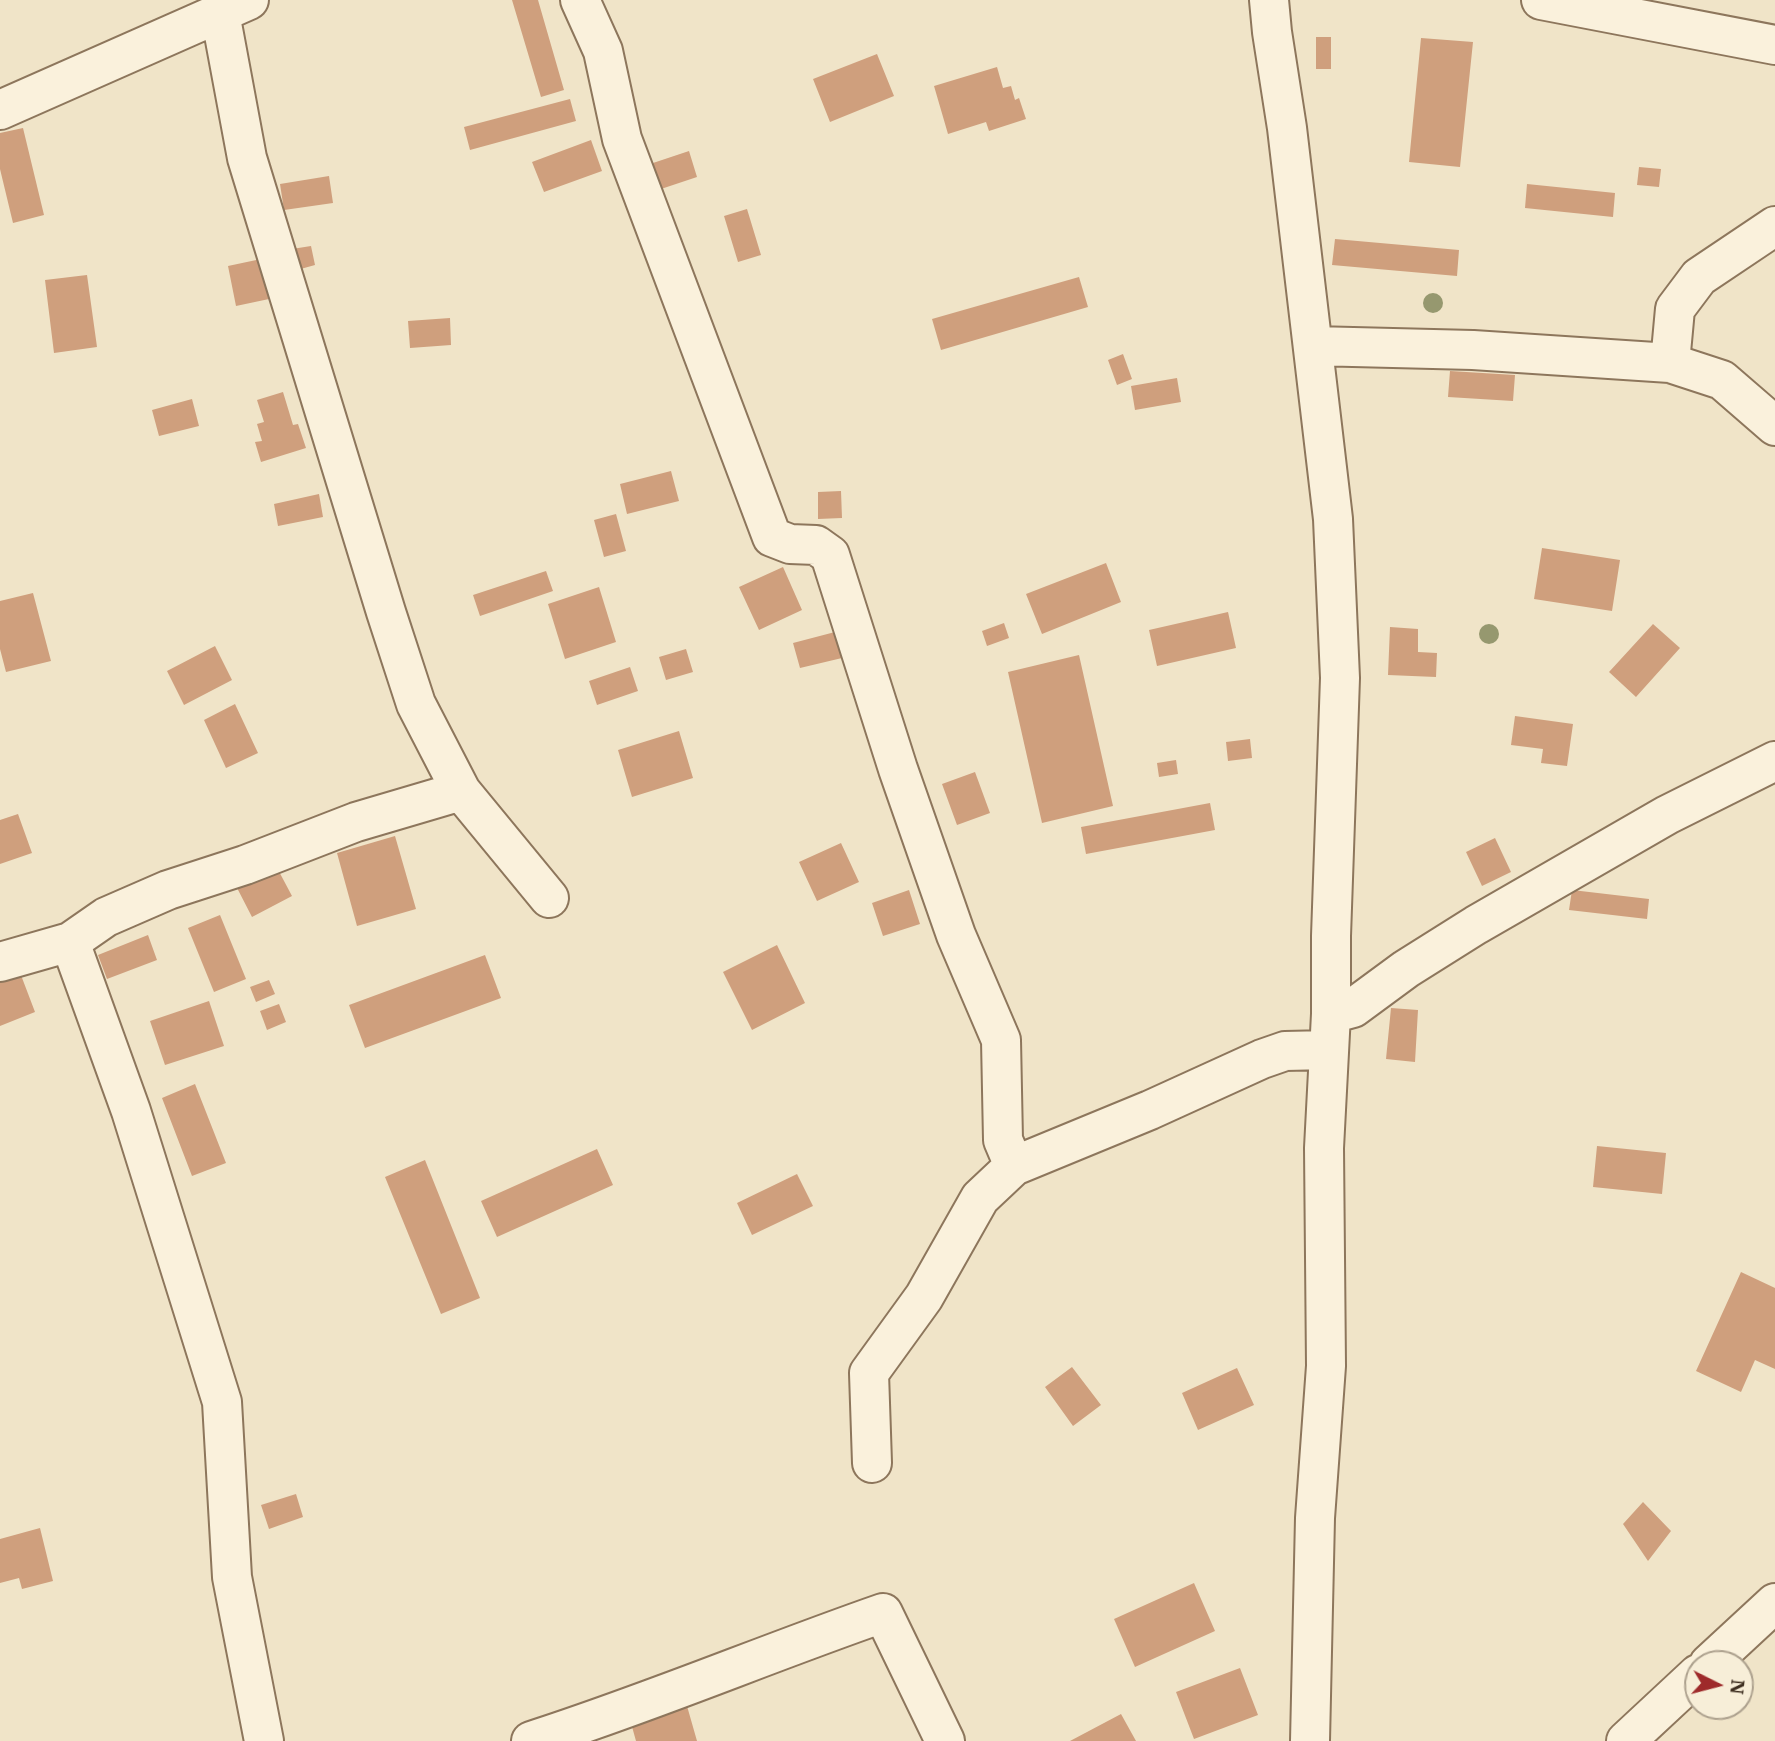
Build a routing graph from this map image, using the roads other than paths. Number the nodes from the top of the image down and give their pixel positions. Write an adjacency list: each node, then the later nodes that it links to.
1 (580, 0): 17 (street)
2 (1269, 0): 8 (street)
3 (1541, 0): 5 (street)
4 (235, 6): 6 (street); 12 (street)
5 (1775, 45)
6 (0, 110)
7 (1775, 226): 9 (street)
8 (1313, 346): 9 (street); 16 (street)
9 (1670, 363): 10 (street)
10 (1775, 426)
11 (1775, 761): 16 (street)
12 (461, 791): 13 (street); 14 (street)
13 (549, 898)
14 (70, 942): 15 (street); 23 (street)
15 (0, 962)
16 (1330, 1032): 17 (street); 26 (street)
17 (1014, 1166): 18 (street)
18 (872, 1462)
19 (1775, 1602): 20 (street)
20 (1724, 1650)
21 (1684, 1687): 27 (street)
22 (604, 1730): 24 (street); 25 (street)
23 (264, 1741)
24 (531, 1741)
25 (945, 1741)
26 (1310, 1741)
27 (1626, 1741)

